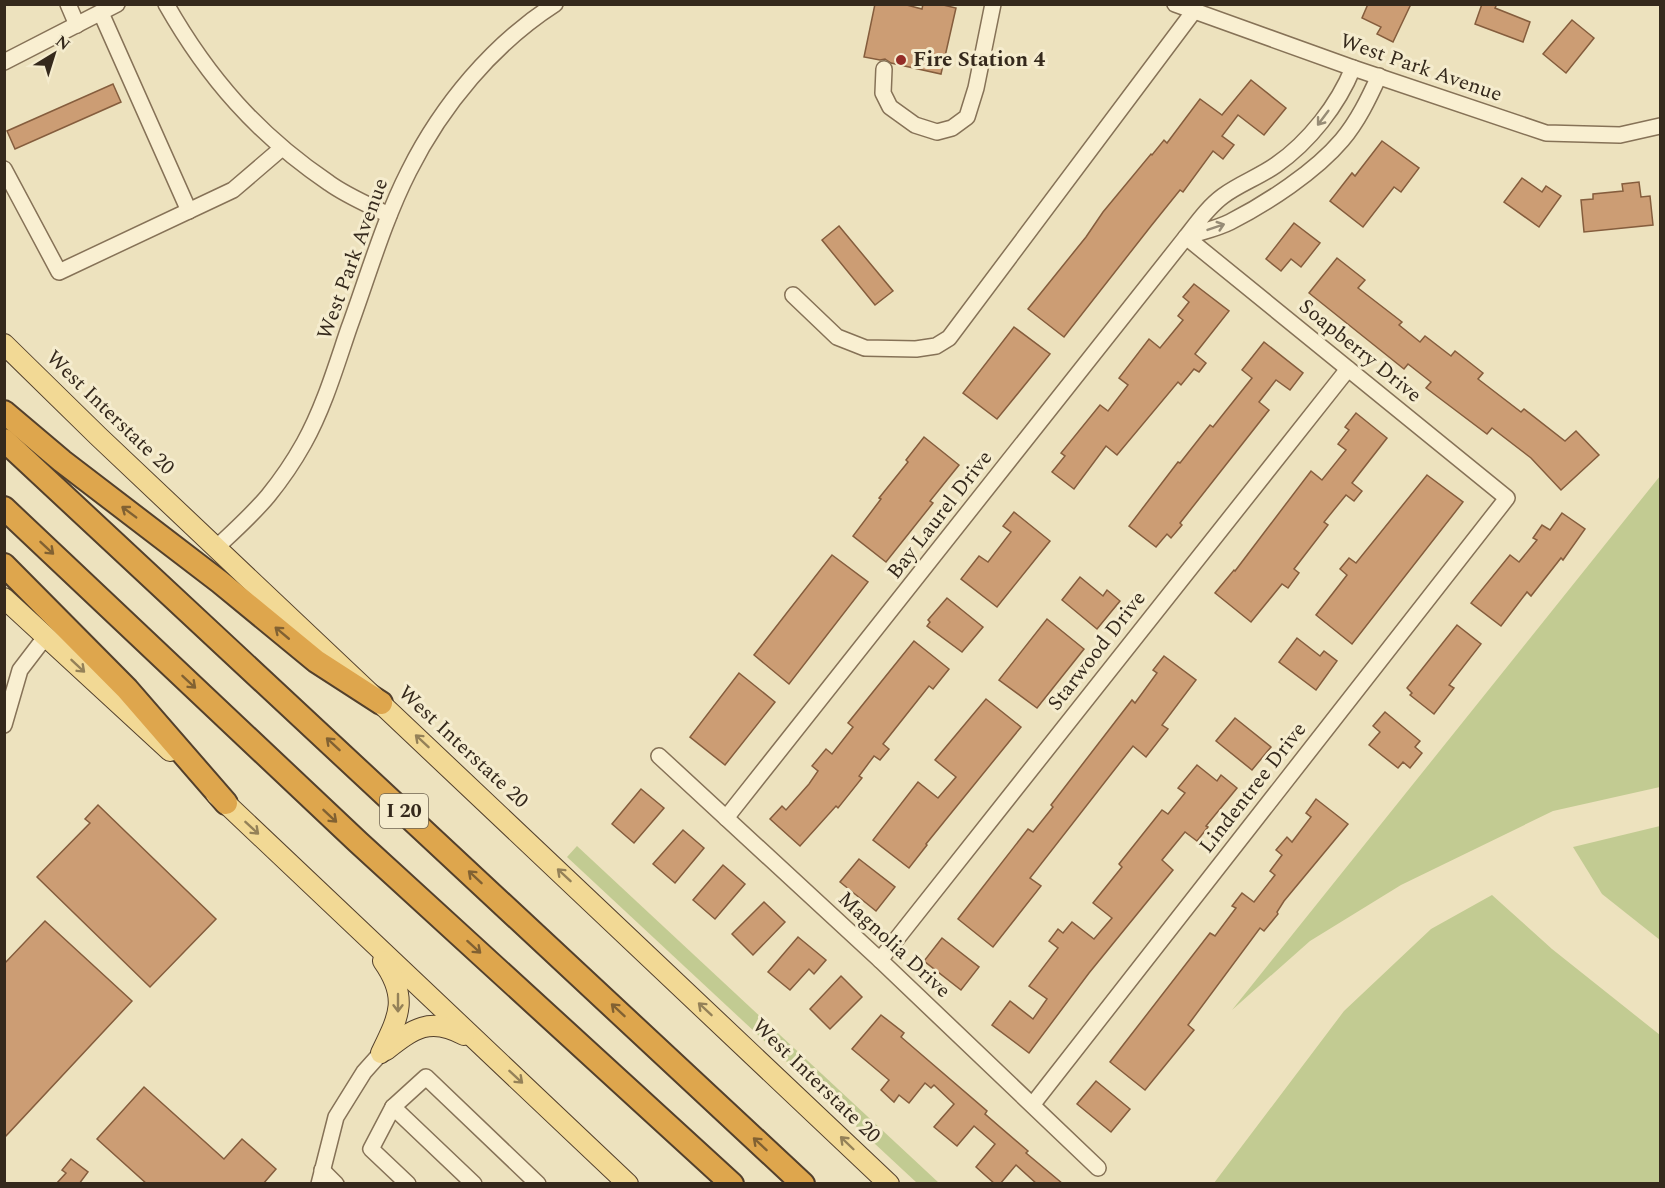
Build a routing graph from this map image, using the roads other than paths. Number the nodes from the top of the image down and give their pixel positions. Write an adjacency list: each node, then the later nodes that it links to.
1 (68, 4): 9 (street)
2 (117, 4): 8 (street)
3 (166, 4): 15 (street)
4 (555, 4): 20 (street, West Park Avenue)
5 (993, 4): 12 (street)
6 (1175, 4): 7 (street, West Park Avenue)
7 (1194, 11): 11 (street, West Park Avenue); 22 (street)
8 (101, 13): 9 (street); 19 (street)
9 (77, 25): 10 (street)
10 (4, 62)
11 (1353, 68): 13 (street, West Park Avenue); 16 (street, Bay Laurel Drive, one-way to 16)
12 (884, 69)
13 (1379, 76): 14 (street, West Park Avenue); 18 (street)
14 (1660, 126)
15 (282, 148): 19 (street); 20 (street)
16 (1276, 165): 18 (street); 21 (street, Bay Laurel Drive)
17 (4, 169): 19 (street)
18 (1290, 185): 21 (street, one-way to 18)
19 (189, 211)
20 (390, 215): 29 (street, West Park Avenue)
21 (1186, 237): 24 (street, Soapberry Drive); 37 (street, Bay Laurel Drive)
22 (793, 295)
23 (4, 344): 29 (main road, West Interstate 20)
24 (1348, 369): 27 (street, Soapberry Drive); 39 (street, Starwood Drive)
25 (4, 412): 33 (highway, one-way to 25)
26 (4, 440): 52 (highway, I 20, one-way to 26)
27 (1507, 498): 42 (street, Lindentree Drive)
28 (4, 508): 51 (highway, I 20, one-way to 51)
29 (217, 547): 33 (main road, West Interstate 20)
30 (4, 565): 36 (highway)
31 (4, 598): 32 (main road)
32 (46, 636): 34 (street); 36 (main road, one-way to 36)
33 (381, 703): 53 (main road, West Interstate 20, one-way to 33)
34 (4, 725)
35 (659, 756): 37 (street, Magnolia Drive)
36 (226, 803): 38 (main road, one-way to 38)
37 (726, 818): 39 (street, Magnolia Drive)
38 (364, 934): 40 (main road); 41 (main road, one-way to 41)
39 (880, 960): 42 (street, Magnolia Drive)
40 (487, 1050): 41 (main road); 50 (main road, one-way to 50)
41 (381, 1053): 45 (street)
42 (1033, 1104): 44 (street, Magnolia Drive)
43 (393, 1107): 47 (street); 48 (street); 49 (street)
44 (1098, 1168)
45 (320, 1177): 46 (street)
46 (336, 1184)
47 (408, 1184)
48 (474, 1184)
49 (538, 1184)
50 (628, 1184)
51 (732, 1184)
52 (803, 1184)
53 (889, 1184)

